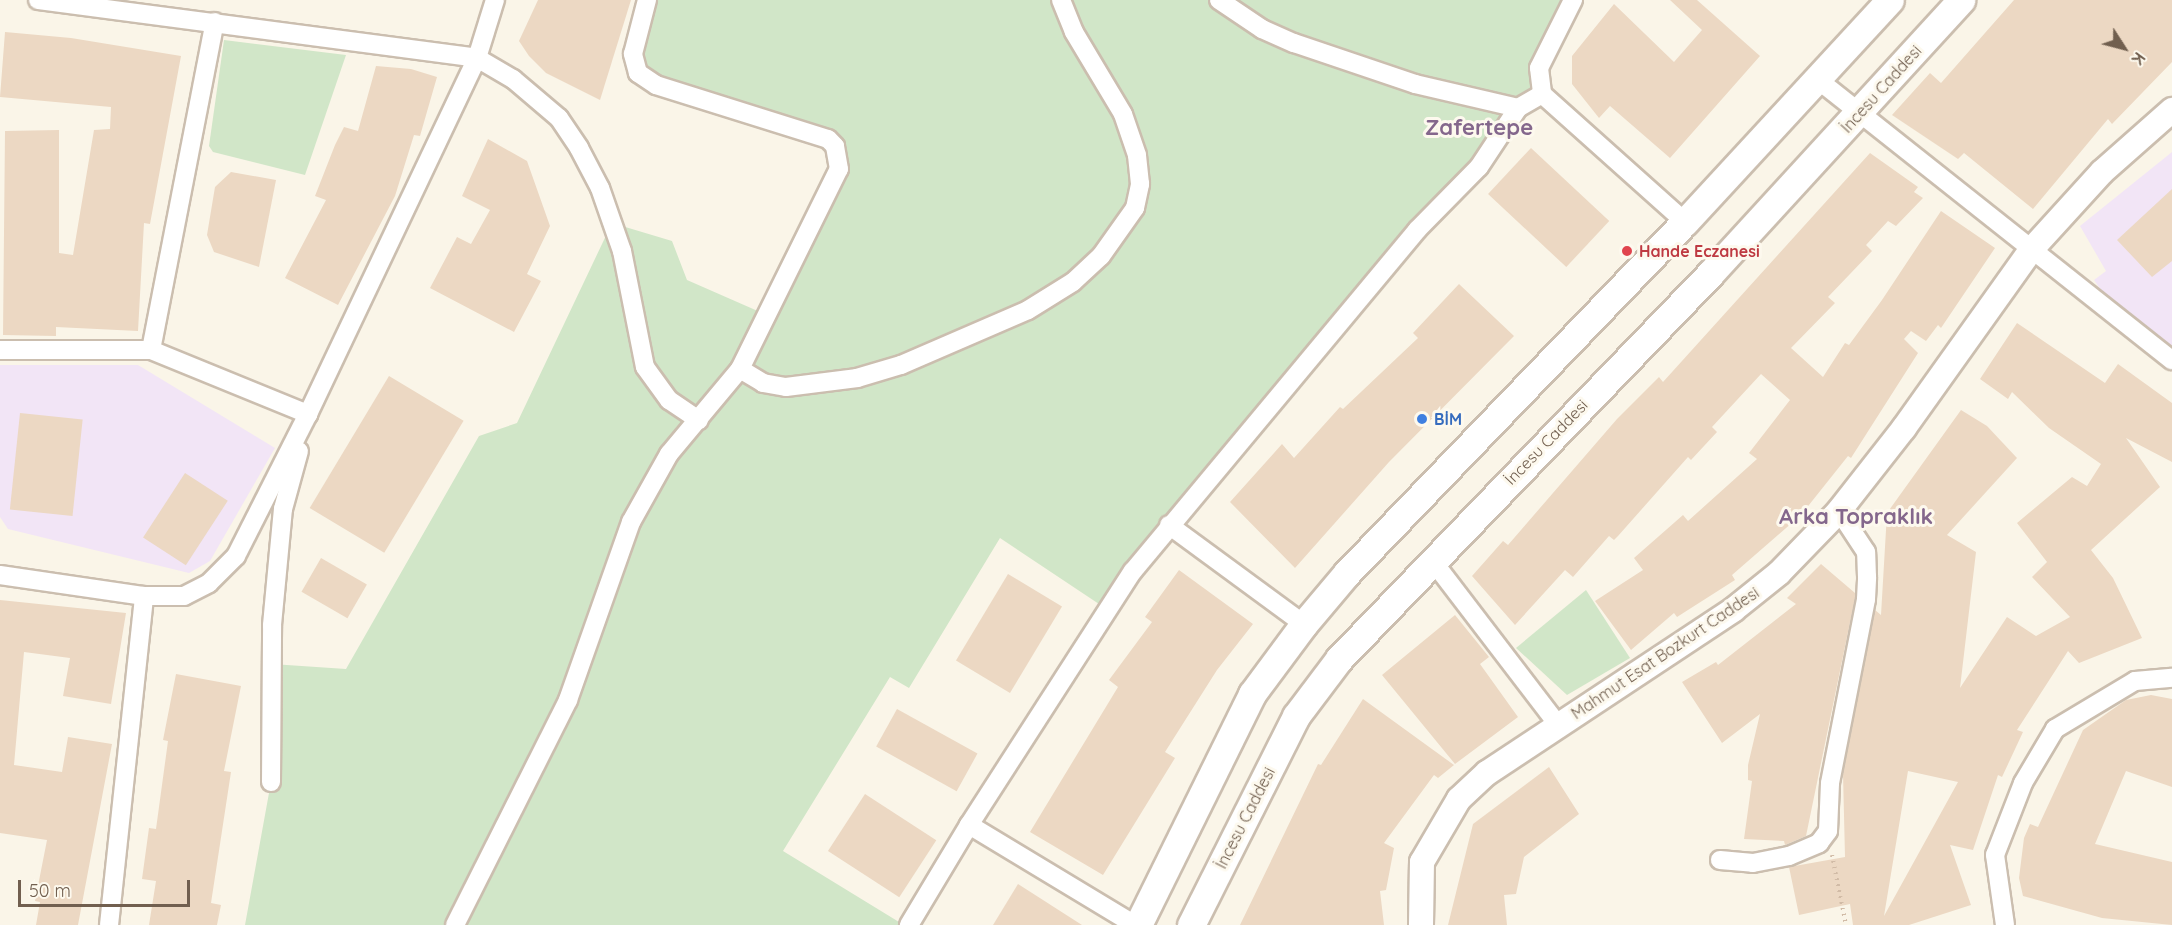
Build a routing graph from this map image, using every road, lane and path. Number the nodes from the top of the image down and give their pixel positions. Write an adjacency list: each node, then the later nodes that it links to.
1 (38, 0): 9 (street)
2 (495, 0): 10 (street)
3 (647, 0): 21 (street)
4 (1061, 0): 21 (street)
5 (1219, 0): 13 (street)
6 (1573, 0): 12 (street)
7 (1890, 0): 11 (main road)
8 (1961, 0): 15 (main road, İncesu Caddesi)
9 (215, 22): 10 (street); 19 (street)
10 (477, 58): 22 (street); 23 (street)
11 (1817, 79): 15 (street); 16 (main road)
12 (1542, 94): 13 (street); 16 (street)
13 (1518, 108): 25 (street)
14 (2172, 110): 17 (street, Mahmut Esat Bozkurt Caddesi)
15 (1858, 114): 17 (street); 26 (main road, İncesu Caddesi)
16 (1685, 222): 29 (main road)
17 (2031, 250): 20 (street); 24 (street, Mahmut Esat Bozkurt Caddesi)
18 (0, 350): 19 (street)
19 (151, 350): 22 (street)
20 (2172, 360)
21 (740, 369): 23 (street)
22 (308, 414): 28 (street); 32 (street)
23 (699, 420): 37 (street)
24 (1839, 511): 31 (street, Mahmut Esat Bozkurt Caddesi); 34 (street)
25 (1169, 525): 29 (street); 33 (street)
26 (1432, 560): 31 (street); 40 (main road, İncesu Caddesi)
27 (0, 575): 28 (street)
28 (144, 596): 36 (street)
29 (1304, 624): 39 (main road)
30 (2172, 678): 43 (street)
31 (1558, 725): 41 (street, Mahmut Esat Bozkurt Caddesi)
32 (271, 782)
33 (969, 825): 38 (street); 39 (street)
34 (1828, 831): 35 (street); 42 (path)
35 (1720, 860)
36 (109, 925)
37 (455, 925)
38 (909, 925)
39 (1136, 925)
40 (1191, 925)
41 (1421, 925)
42 (1846, 925)
43 (2005, 925)

